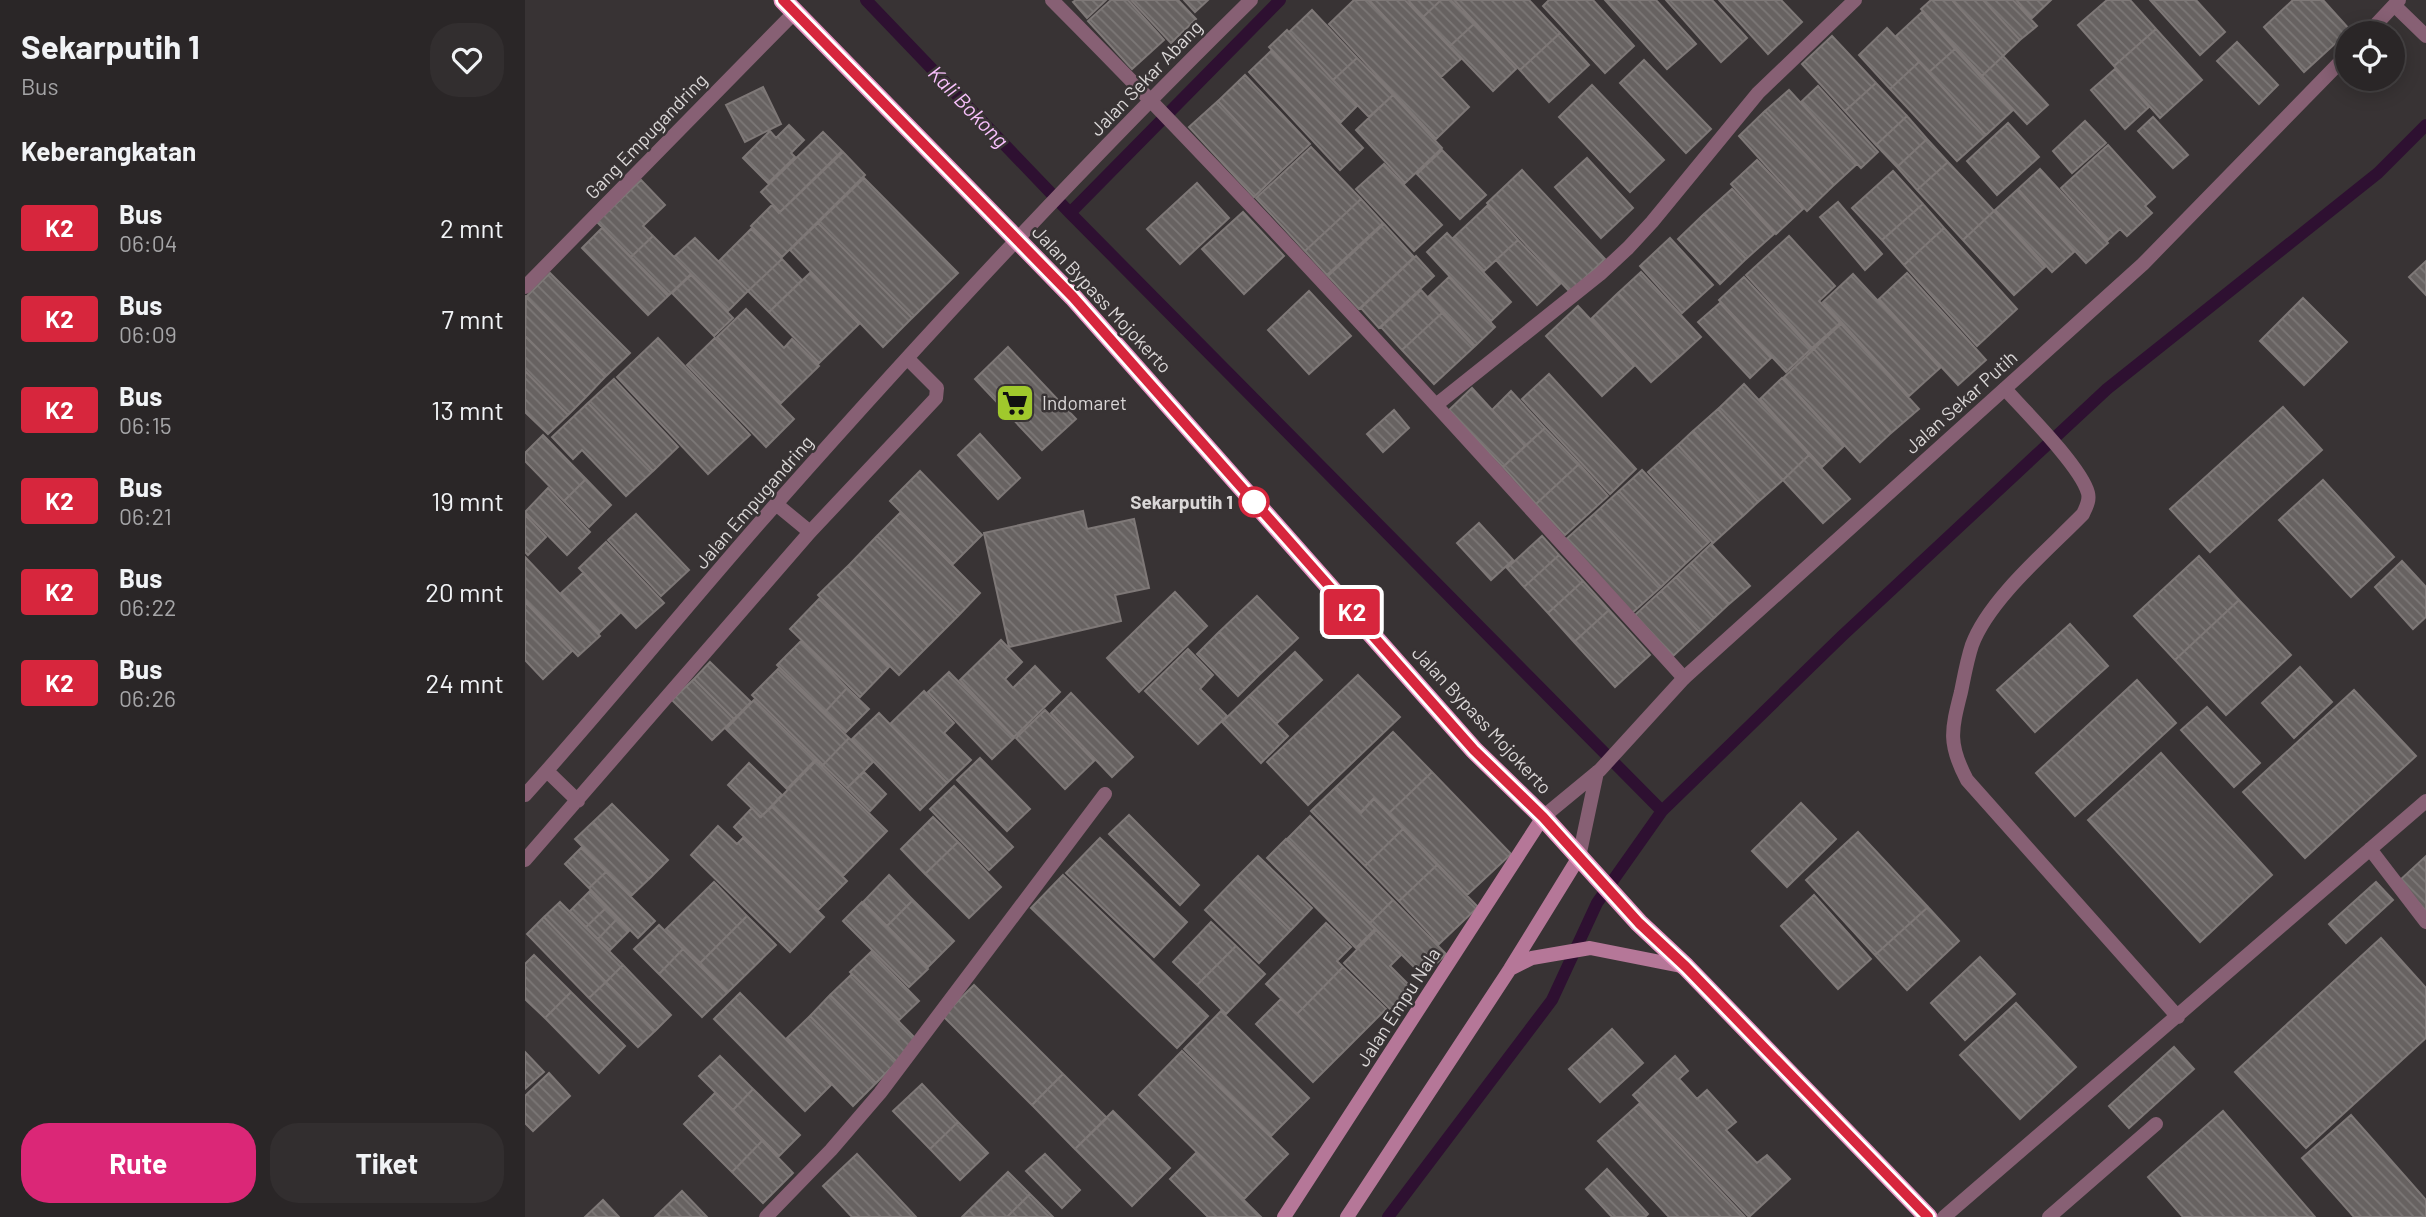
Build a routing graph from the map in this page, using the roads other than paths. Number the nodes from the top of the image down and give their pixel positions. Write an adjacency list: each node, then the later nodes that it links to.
1 (1052, 0): 9 (street)
2 (1251, 0): 9 (street, Jalan Sekar Abang)
3 (1855, 0): 15 (street)
4 (2397, 3): 6 (street); 7 (street)
5 (789, 6): 11 (highway, Jalan Bypass Mojokerto); 12 (street, Gang Empugandring)
6 (2380, 21)
7 (2426, 36)
8 (2335, 67): 14 (street, Jalan Sekar Putih)
9 (1155, 103): 10 (street, Jalan Sekar Abang); 15 (street)
10 (1042, 212): 11 (street, Jalan Empugandring)
11 (1017, 240): 13 (street, Jalan Empugandring); 25 (highway, Jalan Bypass Mojokerto)
12 (525, 288)
13 (908, 359): 16 (street, Jalan Empugandring); 17 (street)
14 (2005, 388): 18 (street, Jalan Sekar Putih); 32 (street)
15 (1436, 405): 18 (street)
16 (782, 509): 17 (street); 19 (street, Jalan Empugandring)
17 (805, 528): 23 (street)
18 (1684, 678): 20 (street, Jalan Sekar Putih)
19 (547, 771): 22 (street, Jalan Empugandring); 23 (street)
20 (1598, 771): 25 (street, Jalan Sekar Putih); 27 (street, Jalan Sekar Putih)
21 (1105, 794): 34 (street)
22 (525, 795)
23 (574, 797): 28 (street)
24 (2426, 802): 26 (street)
25 (1543, 817): 27 (highway, Jalan Bypass Mojokerto); 35 (main road, Jalan Empu Nala)
26 (2370, 849): 29 (street); 32 (street)
27 (1579, 857): 30 (highway, Jalan Bypass Mojokerto); 31 (main road)
28 (525, 860)
29 (2426, 922)
30 (1686, 967): 31 (main road); 37 (highway, Jalan Bypass Mojokerto)
31 (1510, 969): 36 (main road)
32 (2178, 1017): 38 (street)
33 (2156, 1124): 39 (street)
34 (766, 1217)
35 (1284, 1217)
36 (1347, 1217)
37 (1928, 1217)
38 (1944, 1217)
39 (2049, 1217)

